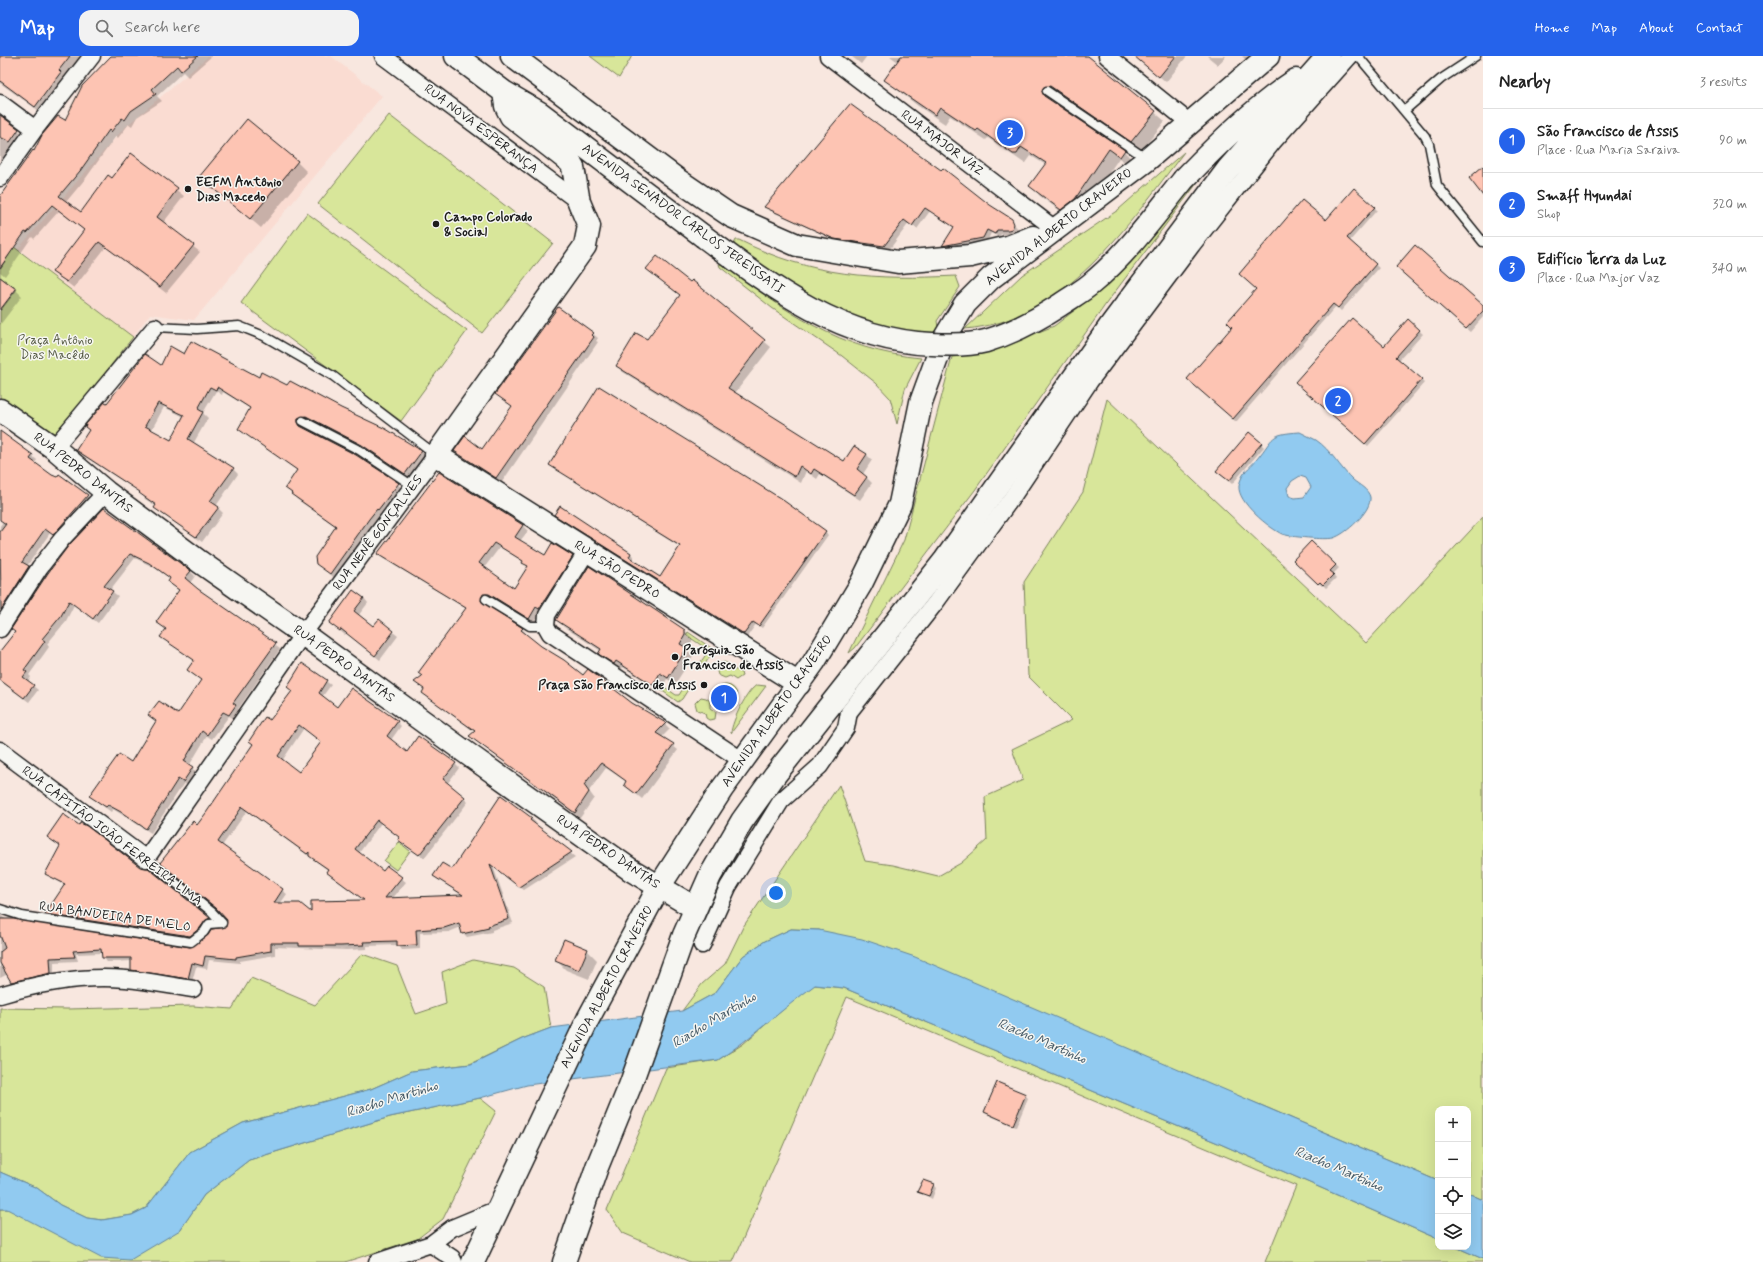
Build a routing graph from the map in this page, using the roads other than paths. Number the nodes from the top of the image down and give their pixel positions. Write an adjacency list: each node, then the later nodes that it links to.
1 (92, 56): 17 (street)
2 (383, 56): 20 (street, RUA NOVA ESPERANÇA)
3 (456, 56): 13 (main road, AVENIDA SENADOR CARLOS JEREISSATI)
4 (512, 56): 21 (main road)
5 (828, 56): 21 (street, RUA MAJOR VAZ)
6 (1107, 56): 16 (street)
7 (1268, 56): 16 (main road, AVENIDA ALBERTO CRAVEIRO)
8 (1350, 56): 43 (street)
9 (1358, 56): 15 (lane)
10 (1476, 56): 15 (lane)
11 (1326, 58): 13 (main road, AVENIDA SENADOR CARLOS JEREISSATI, bridge); 40 (main road)
12 (1047, 91): 18 (lane)
13 (504, 92): 20 (main road, RUA NENÊ GONÇALVES)
14 (0, 102): 17 (street)
15 (1404, 111): 22 (lane)
16 (1190, 123): 18 (main road, AVENIDA ALBERTO CRAVEIRO)
17 (35, 129): 19 (street)
18 (1147, 160): 21 (main road, AVENIDA ALBERTO CRAVEIRO)
19 (0, 178)
20 (578, 202): 27 (main road, RUA NENÊ GONÇALVES)
21 (1055, 229): 35 (main road, AVENIDA ALBERTO CRAVEIRO)
22 (1483, 242)
23 (155, 327): 26 (street); 27 (lane)
24 (0, 410): 26 (main road, RUA PEDRO DANTAS)
25 (303, 421): 28 (lane)
26 (54, 448): 29 (main road, RUA PEDRO DANTAS)
27 (436, 455): 28 (street, RUA NENÊ GONÇALVES); 30 (main road, RUA SÃO PEDRO)
28 (413, 486): 34 (street, RUA NENÊ GONÇALVES)
29 (106, 492): 33 (street); 34 (main road, RUA PEDRO DANTAS)
30 (587, 551): 32 (street); 35 (main road, RUA SÃO PEDRO)
31 (486, 599): 32 (lane)
32 (546, 626): 37 (street)
33 (0, 628)
34 (303, 634): 38 (street, RUA NENÊ GONÇALVES); 39 (main road, RUA PEDRO DANTAS)
35 (799, 684): 37 (main road, AVENIDA ALBERTO CRAVEIRO)
36 (0, 750): 38 (street, RUA CAPITÃO JOÃO FERREIRA LIMA)
37 (743, 761): 39 (main road, AVENIDA ALBERTO CRAVEIRO)
38 (146, 859): 42 (lane, RUA CAPITÃO JOÃO FERREIRA LIMA)
39 (659, 887): 40 (main road, RUA PEDRO DANTAS); 46 (main road, AVENIDA ALBERTO CRAVEIRO)
40 (695, 908): 51 (main road)
41 (0, 909): 42 (lane, RUA BANDEIRA DE MELO)
42 (222, 923)
43 (702, 945)
44 (193, 989): 45 (street)
45 (0, 995)
46 (500, 1208): 47 (street); 50 (main road, AVENIDA ALBERTO CRAVEIRO)
47 (431, 1244): 48 (street); 49 (street)
48 (377, 1262)
49 (454, 1262)
50 (474, 1262)
51 (564, 1262)

